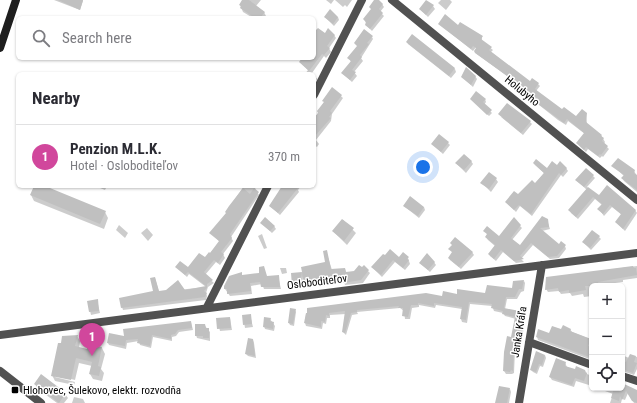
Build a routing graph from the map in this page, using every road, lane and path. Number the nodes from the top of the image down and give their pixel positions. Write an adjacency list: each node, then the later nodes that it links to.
1 (16, 0): 4 (main road)
2 (362, 0): 5 (street)
3 (392, 0): 7 (street, Holubyho)
4 (0, 48)
5 (316, 91)
6 (267, 188): 10 (street)
7 (637, 200)
8 (637, 253): 9 (street, Osloboditeľov)
9 (542, 265): 10 (street, Osloboditeľov); 12 (street, Janka Kráľa)
10 (207, 308): 11 (street, Osloboditeľov)
11 (0, 335)
12 (529, 342): 13 (street); 18 (street, Janka Kráľa)
13 (589, 364)
14 (0, 370): 17 (street)
15 (625, 377): 16 (street)
16 (637, 381)
17 (42, 403)
18 (519, 403)

